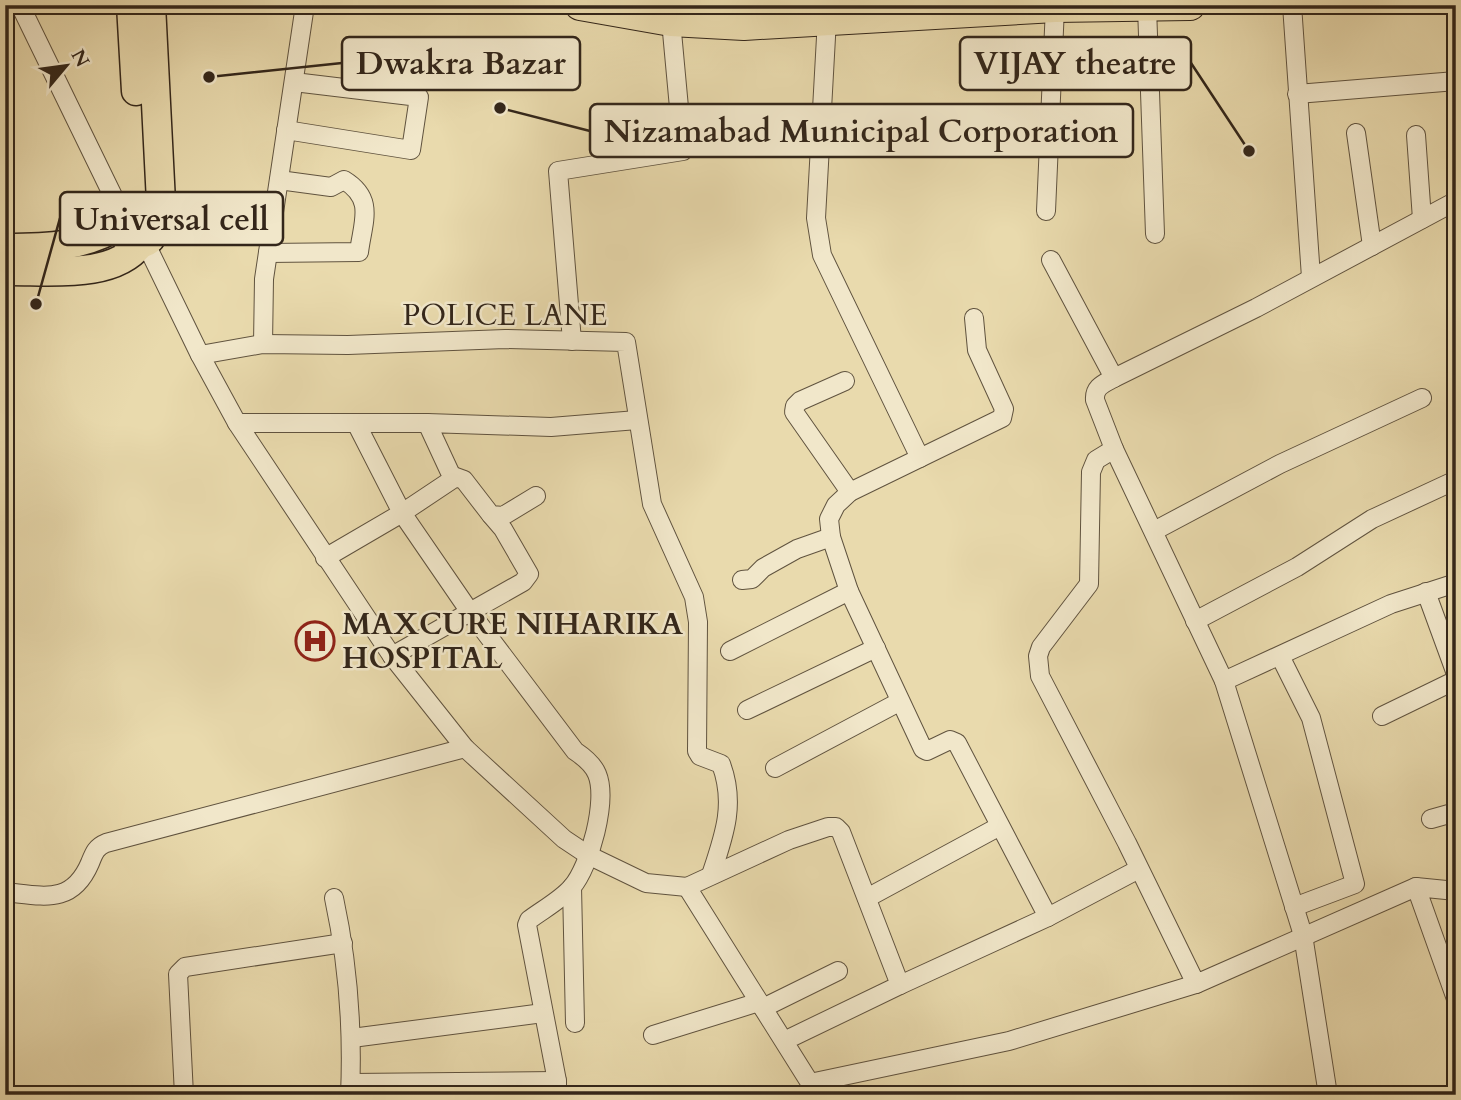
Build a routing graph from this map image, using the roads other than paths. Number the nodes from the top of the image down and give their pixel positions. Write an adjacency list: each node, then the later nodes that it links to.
1 (20, 5): 22 (street)
2 (131, 5): 22 (main road)
3 (151, 5): 22 (main road)
4 (305, 5): 12 (street)
5 (580, 5): 11 (highway)
6 (1190, 5): 9 (highway)
7 (1292, 5): 14 (street)
8 (1055, 7): 9 (highway); 10 (highway); 20 (street)
9 (1147, 7): 23 (street)
10 (827, 19): 11 (highway); 41 (street)
11 (671, 21): 30 (street)
12 (293, 82): 15 (street); 15 (street)
13 (1456, 82): 14 (street)
14 (1297, 94): 28 (street)
15 (286, 130): 18 (street)
16 (1356, 133): 24 (street)
17 (1416, 135): 21 (street)
18 (279, 180): 26 (street); 26 (street)
19 (1456, 201): 21 (street)
20 (1046, 211)
21 (1422, 219): 24 (street)
22 (137, 225): 25 (main road); 32 (street)
23 (1155, 234)
24 (1372, 246): 28 (street)
25 (7, 250)
26 (268, 253): 31 (street)
27 (1051, 260): 33 (street)
28 (1311, 277): 33 (street)
29 (974, 318): 41 (street)
30 (572, 341): 31 (street, POLICE LANE); 36 (street, POLICE LANE)
31 (263, 344): 32 (street, POLICE LANE)
32 (200, 355): 37 (street)
33 (1114, 378): 40 (street)
34 (845, 382): 44 (street)
35 (1422, 398): 48 (street)
36 (637, 420): 39 (street); 73 (street, POLICE LANE)
37 (237, 423): 38 (street); 50 (street)
38 (356, 423): 39 (street); 46 (street)
39 (428, 424): 42 (street)
40 (1114, 449): 48 (street); 72 (street)
41 (920, 458): 44 (street)
42 (453, 477): 46 (street); 47 (street)
43 (1456, 480): 56 (street)
44 (850, 492): 49 (street)
45 (536, 496): 47 (street)
46 (402, 513): 50 (street); 55 (street)
47 (491, 514): 55 (street)
48 (1154, 531): 56 (street)
49 (831, 537): 51 (street); 53 (street)
50 (325, 558): 59 (street)
51 (742, 580)
52 (1456, 583): 54 (street)
53 (849, 591): 57 (street); 58 (street)
54 (1426, 592): 60 (street); 61 (street)
55 (470, 612): 59 (street); 71 (street)
56 (1195, 621): 62 (street)
57 (876, 648): 63 (street); 64 (street)
58 (730, 651)
59 (392, 656): 66 (street)
60 (1280, 656): 62 (street); 81 (street)
61 (1456, 676): 65 (street)
62 (1224, 681): 81 (street)
63 (899, 702): 67 (street); 70 (street)
64 (747, 710)
65 (1382, 716)
66 (465, 747): 71 (street); 78 (street)
67 (775, 768)
68 (1456, 813): 69 (street)
69 (1431, 819)
70 (1000, 826): 80 (street); 82 (street)
71 (588, 855): 74 (street); 75 (street)
72 (1139, 869): 82 (street); 86 (street)
73 (711, 875): 75 (street); 80 (street)
74 (572, 887): 90 (street); 91 (street)
75 (687, 887): 89 (street)
76 (1416, 887): 77 (street); 83 (street); 88 (street)
77 (1456, 891)
78 (5, 892)
79 (334, 898): 84 (street)
80 (867, 898): 87 (street)
81 (1294, 907): 83 (street)
82 (1048, 917): 87 (street)
83 (1303, 935): 86 (street); 99 (street)
84 (343, 943): 93 (street); 98 (street)
85 (838, 971): 89 (street)
86 (1196, 984): 97 (street)
87 (900, 985): 94 (street)
88 (1456, 999)
89 (761, 1005): 92 (street); 94 (street)
90 (544, 1013): 93 (street); 95 (street)
91 (575, 1023)
92 (653, 1035)
93 (352, 1038): 96 (street)
94 (784, 1041): 97 (street)
95 (557, 1088): 96 (street)
96 (351, 1089)
97 (814, 1089)
98 (184, 1095)
99 (1328, 1095)

